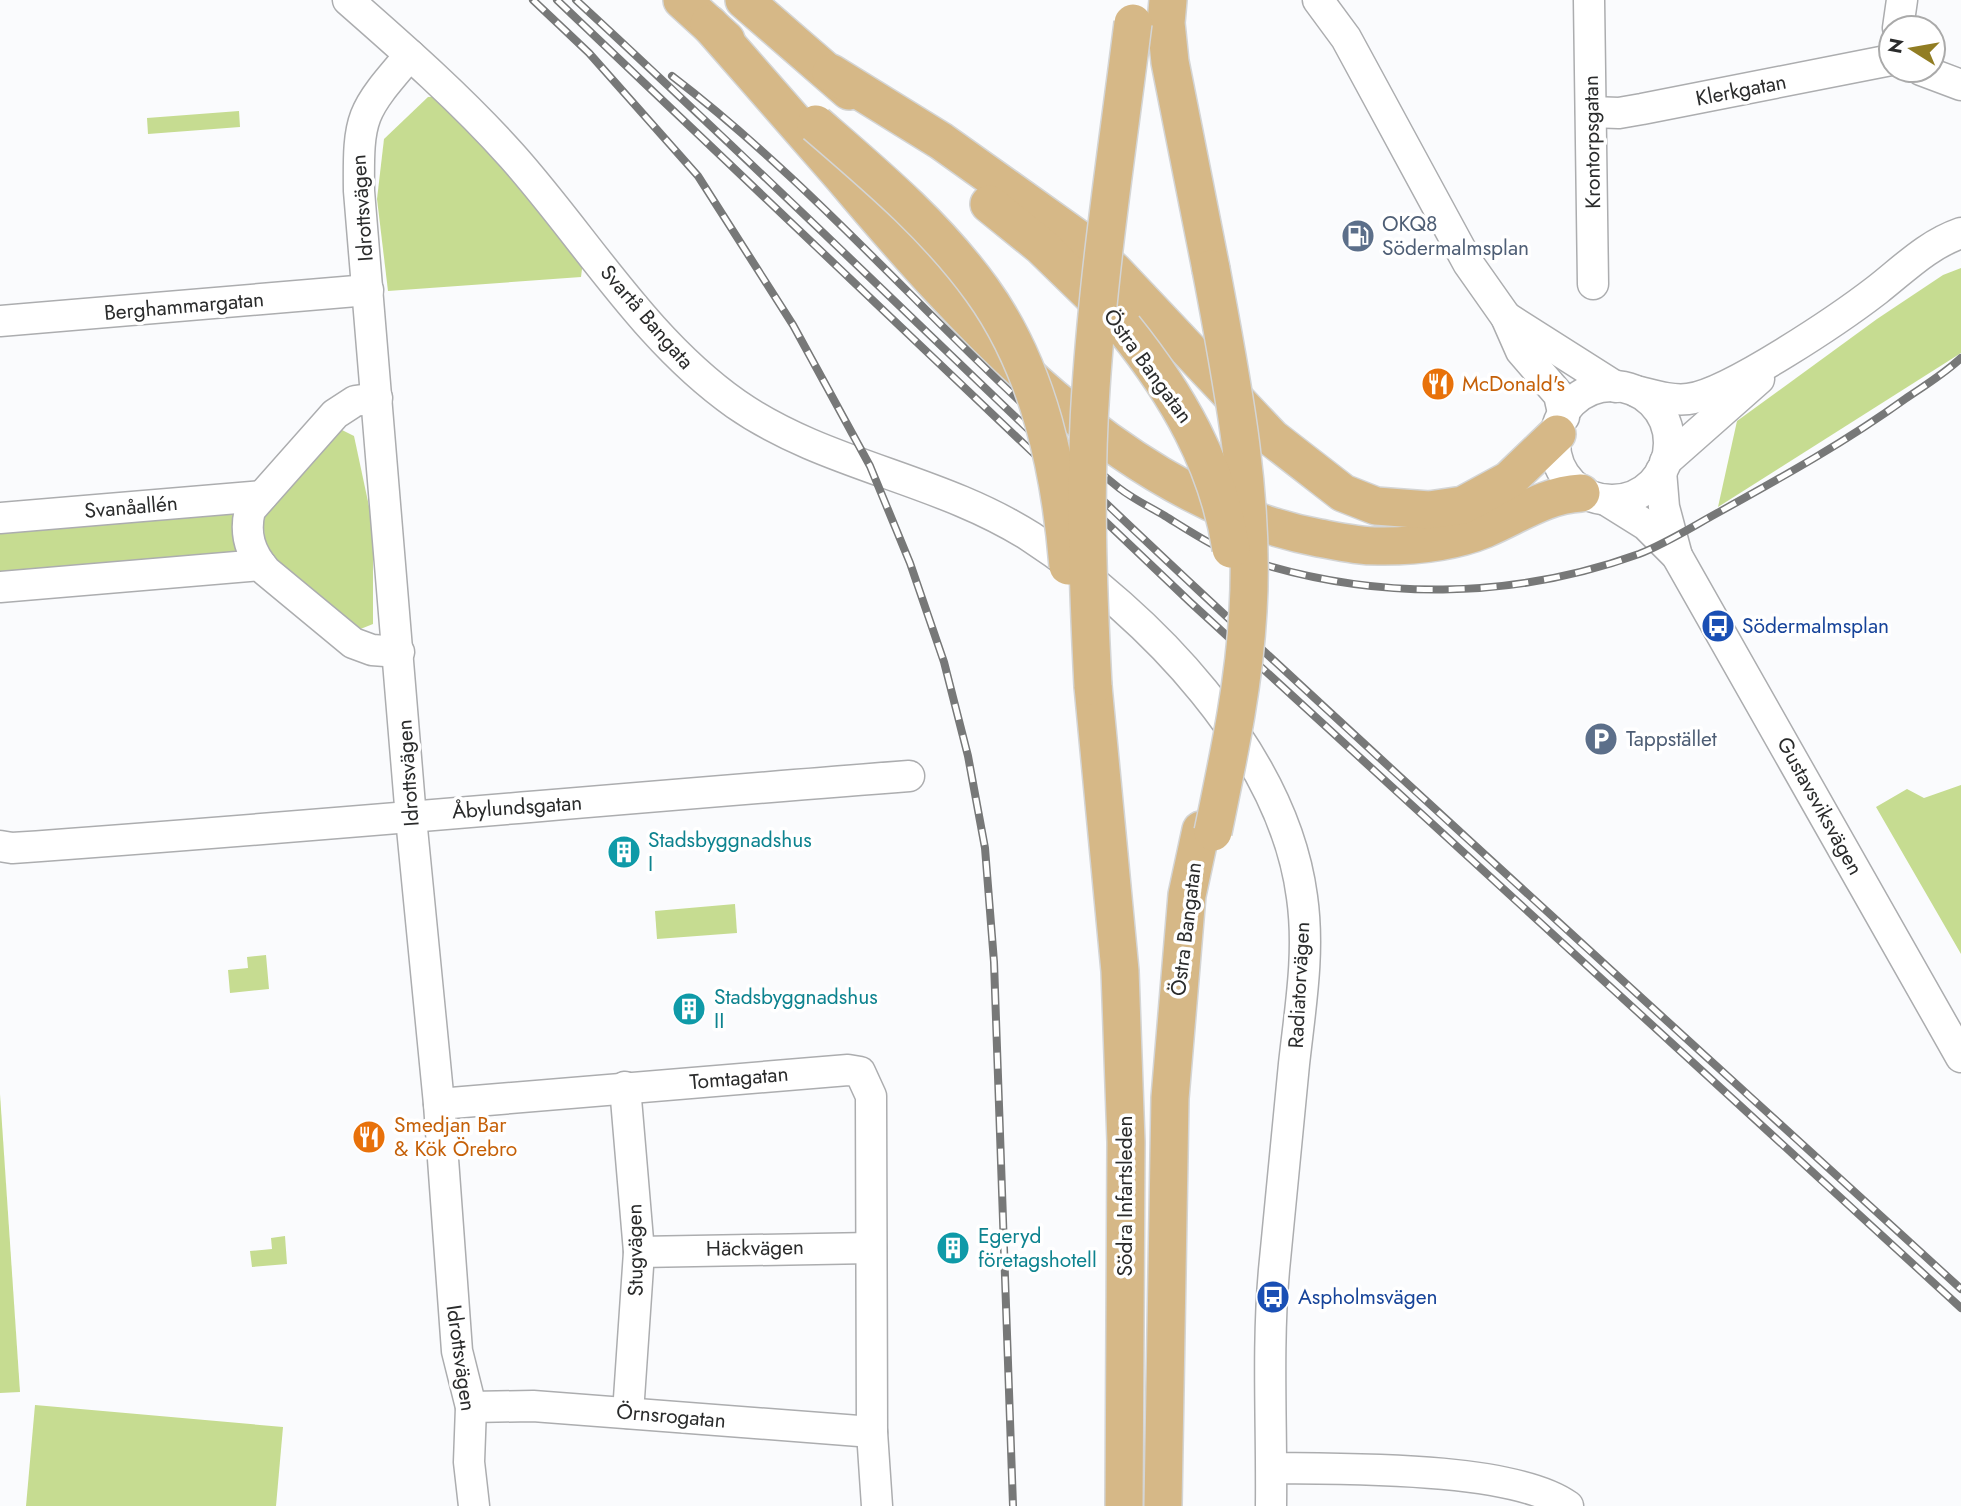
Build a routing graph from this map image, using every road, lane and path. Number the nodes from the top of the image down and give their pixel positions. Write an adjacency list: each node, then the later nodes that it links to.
1 (348, 0): 10 (street, Svartå Bangata)
2 (682, 0): 9 (main road)
3 (744, 0): 13 (main road, Östra Bangatan)
4 (1168, 0): 38 (main road, bridge)
5 (1296, 0): 11 (street)
6 (1318, 0): 11 (street)
7 (1589, 0): 14 (street, Krontorpsgatan)
8 (1133, 11): 35 (main road, bridge)
9 (709, 24): 28 (main road); 35 (main road, bridge)
10 (410, 55): 19 (street, Idrottsvägen); 30 (street, Svartå Bangata)
11 (1353, 55): 20 (street)
12 (1877, 63): 14 (street, Klerkgatan)
13 (831, 73): 25 (main road); 38 (main road, Östra Bangatan, bridge)
14 (1591, 112): 17 (street, Krontorpsgatan)
15 (1961, 233): 18 (street)
16 (1961, 251): 18 (street)
17 (1593, 284)
18 (1878, 289): 22 (street)
19 (368, 290): 21 (street, Berghammargatan); 24 (street, Idrottsvägen)
20 (1506, 317): 23 (street); 25 (street)
21 (0, 321)
22 (1792, 348): 23 (street); 26 (street)
23 (1626, 389): 25 (street); 26 (street)
24 (377, 398): 27 (street); 34 (street, Idrottsvägen)
25 (1560, 426): 28 (street)
26 (1663, 467): 28 (street); 31 (street, Gustavsviksvägen)
27 (262, 496): 29 (street, Svanåallén); 32 (street)
28 (1594, 496): 31 (street, Gustavsviksvägen)
29 (0, 518)
30 (1055, 554): 49 (street, Radiatorvägen)
31 (1678, 556): 40 (street, Gustavsviksvägen)
32 (261, 565): 33 (street); 34 (street)
33 (0, 587)
34 (399, 652): 37 (street, Idrottsvägen)
35 (1093, 686): 52 (main road, Södra Infartsleden)
36 (909, 776): 37 (street, Åbylundsgatan)
37 (411, 818): 39 (street, Åbylundsgatan); 42 (street, Idrottsvägen)
38 (1207, 831): 43 (main road, Östra Bangatan)
39 (0, 846)
40 (1961, 1057)
41 (625, 1087): 42 (street, Tomtagatan); 44 (street, Tomtagatan); 45 (street, Stugvägen)
42 (439, 1104): 46 (street, Idrottsvägen)
43 (1169, 1140): 53 (main road, Södra Infartsleden)
44 (872, 1248): 45 (street, Häckvägen); 48 (street)
45 (639, 1251): 47 (street, Stugvägen)
46 (471, 1407): 47 (street, Örnsrogatan); 50 (street, Idrottsvägen)
47 (628, 1413): 48 (street, Örnsrogatan)
48 (872, 1432): 51 (street)
49 (1272, 1468): 54 (street, Radiatorvägen); 55 (street)
50 (474, 1506)
51 (877, 1506)
52 (1124, 1506)
53 (1163, 1506)
54 (1271, 1506)
55 (1568, 1506)

